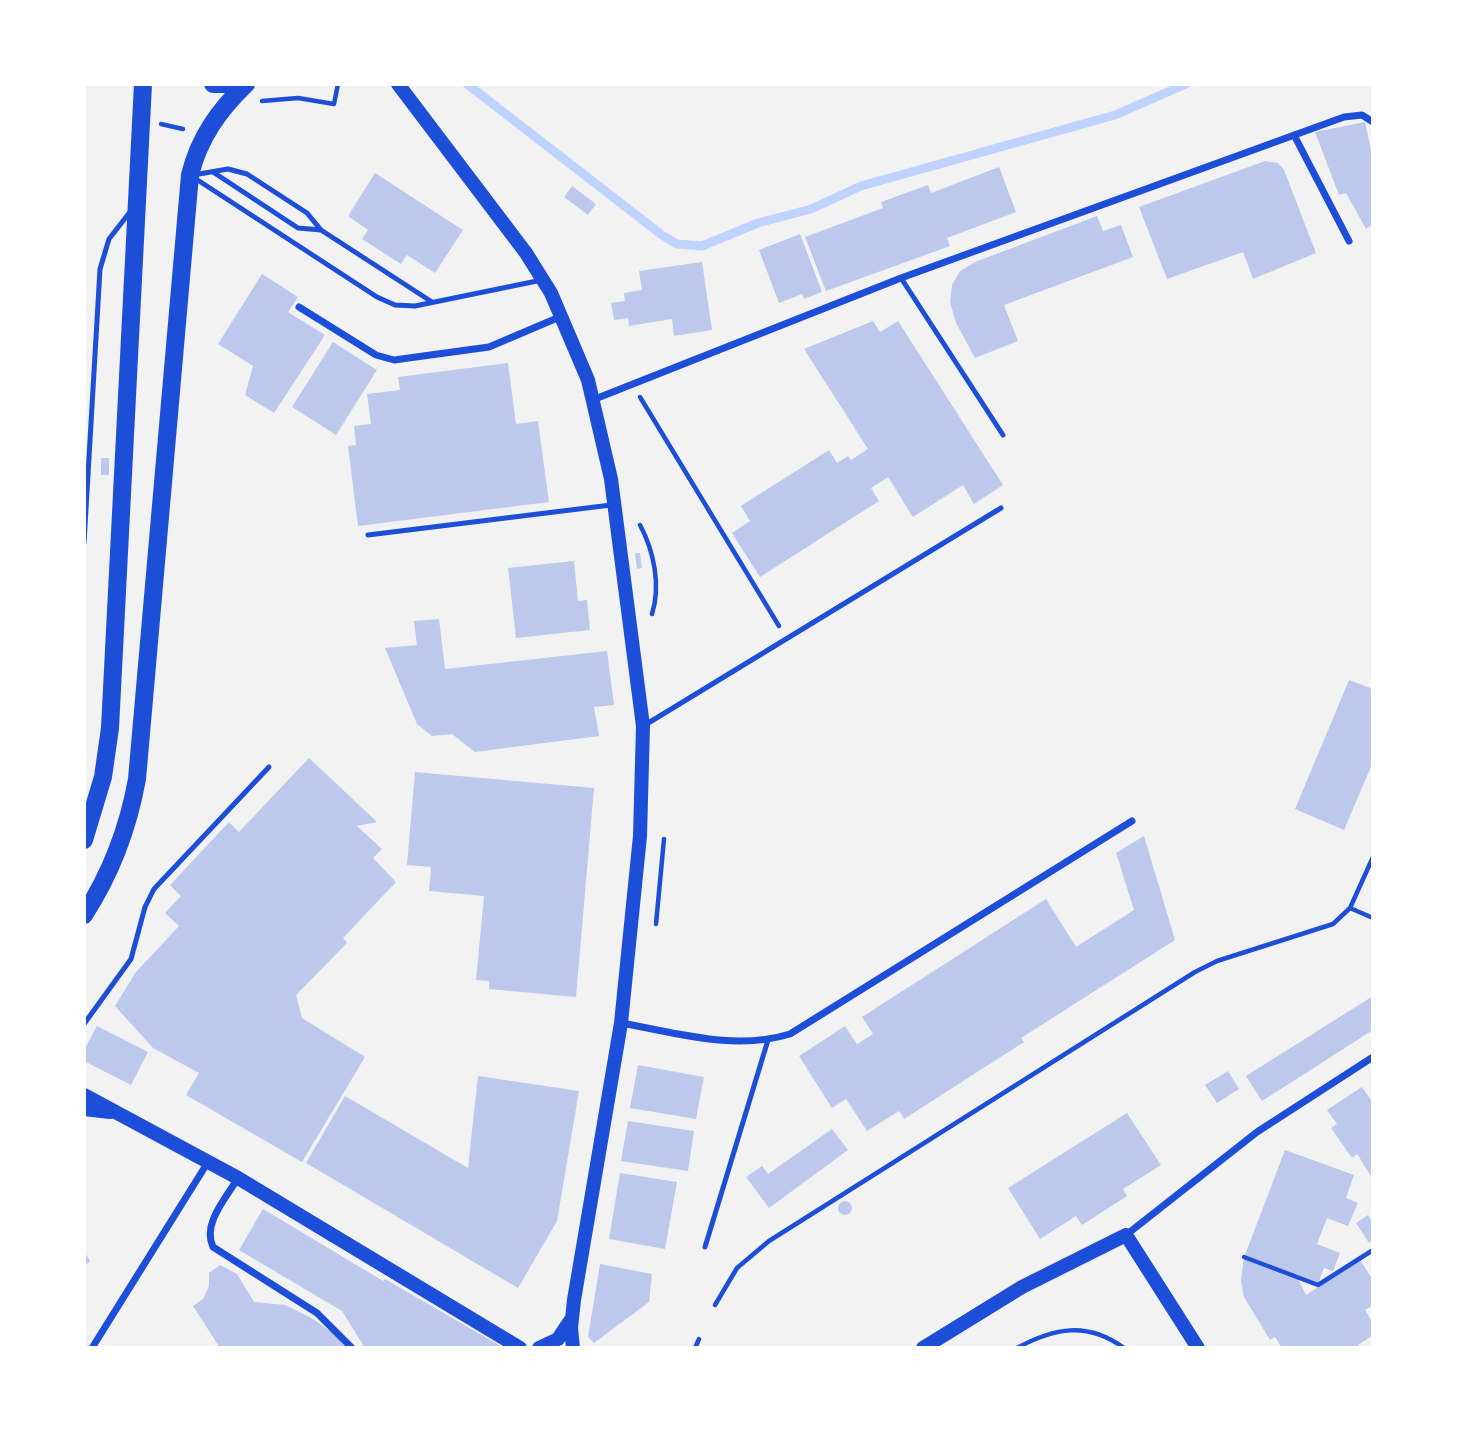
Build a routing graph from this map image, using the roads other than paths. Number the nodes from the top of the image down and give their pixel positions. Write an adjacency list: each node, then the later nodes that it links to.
1 (144, 84): 10 (main road)
2 (214, 84): 3 (main road)
3 (239, 84)
4 (246, 84): 9 (main road)
5 (398, 84): 14 (main road)
6 (1373, 122): 7 (street)
7 (1294, 135): 12 (street); 13 (street)
8 (213, 172): 9 (lane); 11 (lane); 11 (lane)
9 (190, 175): 15 (lane); 28 (main road)
10 (139, 204): 23 (lane); 27 (main road)
11 (321, 230): 15 (lane)
12 (1349, 241)
13 (901, 278): 18 (street); 19 (lane)
14 (544, 280): 15 (lane); 17 (main road)
15 (433, 302)
16 (299, 307): 17 (street)
17 (562, 316): 18 (main road)
18 (595, 399): 20 (main road)
19 (1003, 435)
20 (614, 505): 22 (lane); 24 (main road)
21 (1001, 508): 24 (lane)
22 (368, 535)
23 (84, 542)
24 (643, 726): 29 (main road)
25 (269, 767): 30 (lane)
26 (1132, 821): 31 (street)
27 (86, 827)
28 (84, 915)
29 (621, 1023): 31 (street); 40 (main road)
30 (84, 1024)
31 (768, 1040): 39 (lane)
32 (1373, 1056): 38 (street)
33 (84, 1095): 35 (main road)
34 (84, 1109): 35 (main road)
35 (119, 1112): 36 (main road)
36 (208, 1161): 37 (main road); 41 (street)
37 (238, 1178): 42 (street); 43 (main road)
38 (1126, 1236): 46 (main road); 47 (main road)
39 (705, 1247)
40 (572, 1317): 44 (main road); 45 (main road)
41 (92, 1348)
42 (352, 1348)
43 (520, 1348)
44 (539, 1348)
45 (573, 1348)
46 (923, 1348)
47 (1198, 1348)

